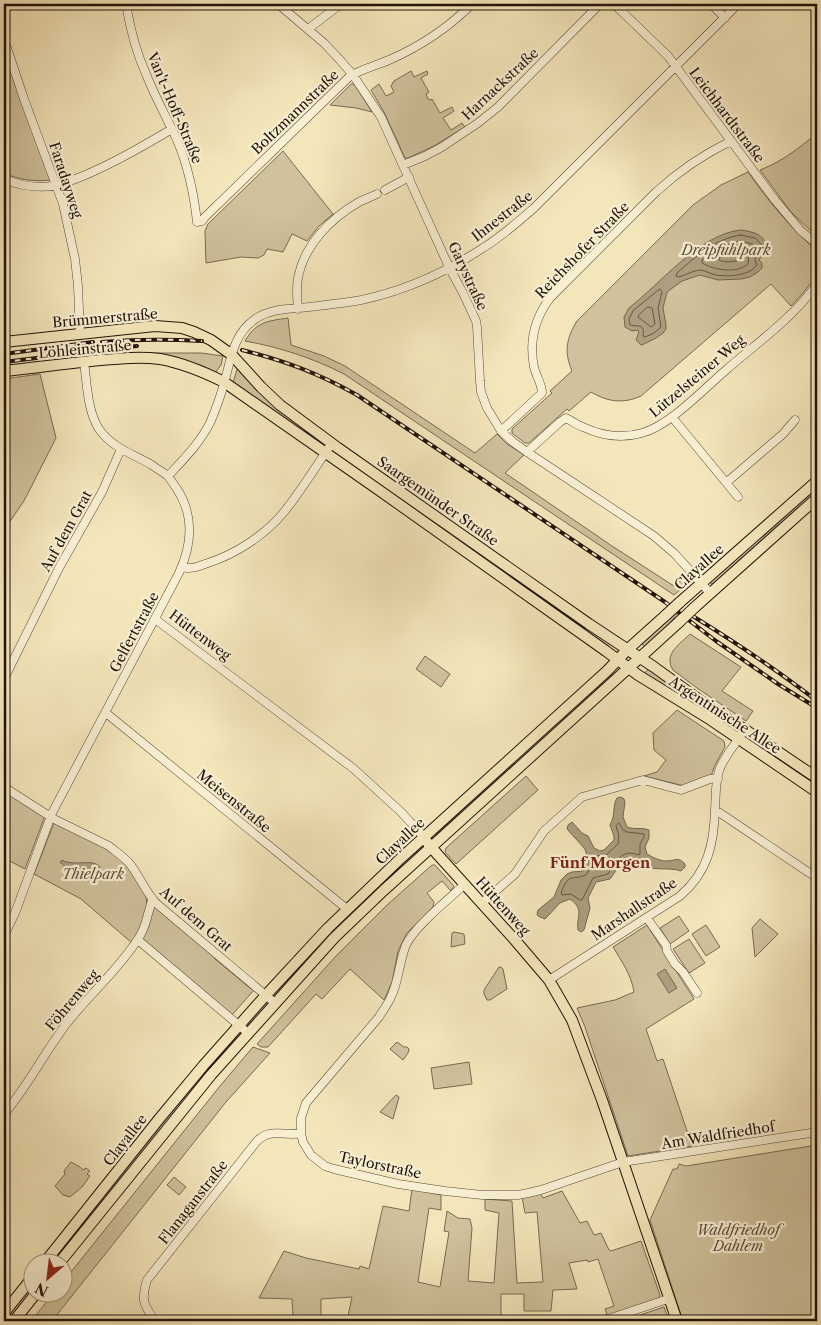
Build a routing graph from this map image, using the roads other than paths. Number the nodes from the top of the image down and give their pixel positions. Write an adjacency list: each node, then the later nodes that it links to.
1 (126, 4): 14 (street, Van't-Hoff-Straße)
2 (278, 4): 10 (street, Garystraße)
3 (341, 4): 10 (street)
4 (472, 4): 13 (street, Boltzmannstraße)
5 (600, 4): 16 (street, Harnackstraße)
6 (614, 4): 12 (street, Leichhardtstraße)
7 (711, 4): 9 (street)
8 (738, 4): 9 (street, Ihnestraße)
9 (724, 18): 12 (street, Ihnestraße)
10 (308, 29): 13 (street, Garystraße)
11 (4, 39): 19 (street, Faradayweg)
12 (676, 66): 15 (street, Leichhardtstraße); 24 (street, Ihnestraße)
13 (353, 75): 16 (street, Garystraße); 22 (street, Boltzmannstraße)
14 (172, 129): 19 (street); 22 (street, Van't-Hoff-Straße)
15 (731, 141): 23 (street, Leichhardtstraße); 35 (street, Reichshofer Straße)
16 (403, 165): 17 (street, Garystraße)
17 (408, 177): 20 (street); 24 (street, Garystraße)
18 (4, 179): 19 (street)
19 (56, 185): 27 (street, Faradayweg)
20 (385, 190)
21 (377, 194): 26 (street)
22 (197, 222)
23 (817, 244)
24 (449, 267): 26 (street, Ihnestraße); 35 (street, Garystraße)
25 (817, 284): 33 (street, Lützelsteiner Weg)
26 (298, 309): 29 (street, Ihnestraße)
27 (80, 334): 28 (main road, Brümmerstraße); 29 (main road, Brümmerstraße)
28 (4, 342)
29 (232, 355): 32 (street, Ihnestraße); 36 (main road, Saargemünder Straße)
30 (84, 362): 31 (main road, Löhleinstraße); 32 (main road, Löhleinstraße); 37 (street, Gelfertstraße)
31 (4, 371)
32 (224, 382): 38 (main road, Saargemünder Straße); 40 (street, Ihnestraße)
33 (672, 417): 39 (street, Lützelsteiner Weg); 42 (street)
34 (795, 420): 42 (street)
35 (501, 431): 39 (street, Garystraße)
36 (332, 443): 38 (street); 49 (main road, Saargemünder Straße)
37 (121, 449): 40 (street, Gelfertstraße); 53 (street, Auf dem Grat)
38 (325, 452): 45 (street); 51 (main road, Saargemünder Straße)
39 (527, 452): 46 (street, Garystraße)
40 (168, 476): 45 (street, Gelfertstraße)
41 (817, 481): 46 (main road, Clayallee)
42 (727, 482): 43 (street)
43 (738, 496)
44 (817, 498): 47 (main road, Clayallee)
45 (182, 567): 48 (street, Gelfertstraße)
46 (702, 583): 47 (street, Garystraße); 49 (main road, Clayallee, bridge)
47 (710, 593): 50 (main road, Clayallee, bridge)
48 (155, 619): 54 (street, Gelfertstraße); 63 (street, Hüttenweg)
49 (627, 650): 50 (main road, Saargemünder Straße); 51 (main road, Clayallee)
50 (640, 658): 52 (main road, Clayallee); 55 (main road, Argentinische Allee)
51 (618, 660): 52 (main road, Argentinische Allee); 63 (main road, Clayallee)
52 (628, 668): 56 (main road, Argentinische Allee); 64 (main road, Clayallee)
53 (4, 679)
54 (106, 713): 62 (street, Gelfertstraße); 69 (street, Meisenstraße)
55 (744, 729): 56 (street, Marshallstraße); 58 (main road, Argentinische Allee)
56 (739, 738): 57 (street, Marshallstraße); 60 (main road, Argentinische Allee)
57 (718, 778): 61 (street, Marshallstraße); 68 (street)
58 (817, 778)
59 (4, 787): 62 (street, Auf dem Grat)
60 (817, 792)
61 (715, 812): 65 (street); 70 (street, Marshallstraße)
62 (51, 817): 67 (street, Auf dem Grat); 71 (street, Gelfertstraße)
63 (424, 837): 64 (main road, Hüttenweg); 69 (main road, Clayallee)
64 (431, 847): 66 (main road, Hüttenweg); 76 (main road, Clayallee)
65 (817, 878)
66 (465, 884): 68 (main road, Hüttenweg); 81 (street)
67 (153, 900): 72 (street, Föhrenweg); 75 (street, Auf dem Grat)
68 (482, 903): 73 (main road, Hüttenweg)
69 (347, 909): 75 (main road, Clayallee)
70 (647, 918): 73 (street, Marshallstraße); 74 (street)
71 (4, 936)
72 (138, 940): 77 (street); 79 (street, Föhrenweg)
73 (549, 980): 82 (main road, Hüttenweg)
74 (697, 993)
75 (266, 995): 76 (street, Auf dem Grat); 77 (main road, Clayallee)
76 (275, 1003): 78 (main road, Clayallee)
77 (240, 1025): 78 (street); 83 (main road, Clayallee)
78 (248, 1033): 84 (main road, Clayallee)
79 (4, 1114)
80 (817, 1132): 82 (street, Am Waldfriedhof)
81 (301, 1133): 82 (street, Taylorstraße); 90 (street, Flanaganstraße)
82 (623, 1162): 86 (main road, Hüttenweg)
83 (53, 1252)
84 (68, 1252)
85 (22, 1290): 88 (main road)
86 (668, 1299): 91 (street); 92 (main road, Hüttenweg)
87 (29, 1302): 89 (main road)
88 (4, 1313)
89 (14, 1321)
90 (155, 1321)
91 (597, 1321)
92 (676, 1321)

